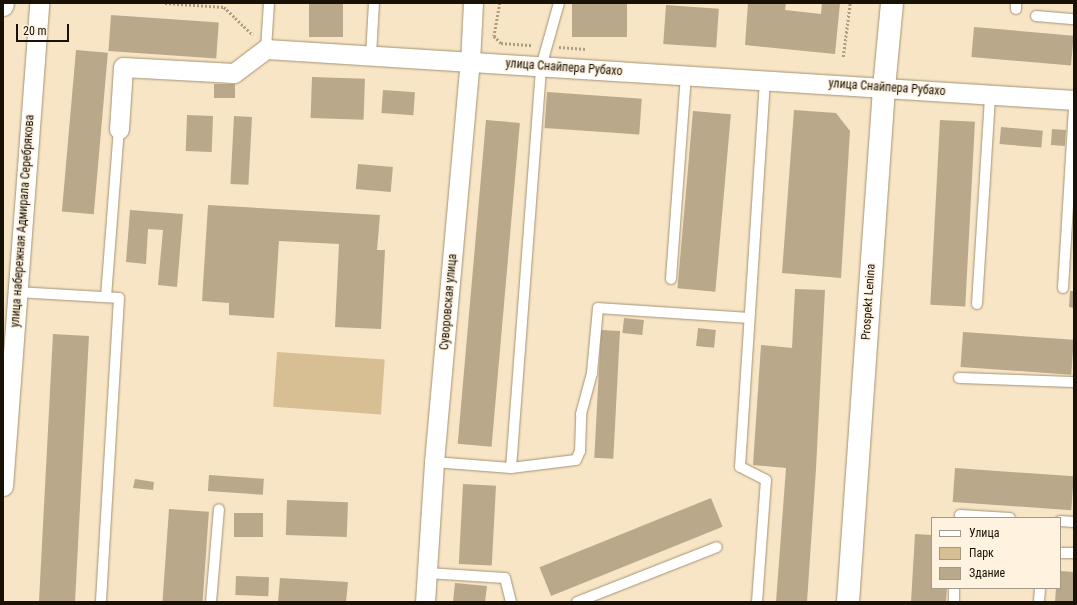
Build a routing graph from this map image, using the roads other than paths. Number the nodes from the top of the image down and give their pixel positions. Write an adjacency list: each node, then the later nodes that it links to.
1 (39, 3): 22 (street, улица набережная Адмирала Серебрякова)
2 (269, 3): 9 (lane)
3 (374, 3): 10 (lane)
4 (473, 3): 11 (street, Суворовская улица)
5 (559, 3): 12 (lane)
6 (892, 3): 15 (street, Prospekt Lenina)
7 (1036, 16): 8 (lane)
8 (1074, 19)
9 (262, 45): 10 (street, улица Снайпера Рубахо); 19 (street)
10 (371, 56): 11 (street, улица Снайпера Рубахо)
11 (470, 62): 12 (street, улица Снайпера Рубахо); 28 (street, Суворовская улица)
12 (541, 66): 13 (street, улица Снайпера Рубахо); 29 (lane)
13 (686, 76): 14 (street, улица Снайпера Рубахо); 20 (lane)
14 (765, 81): 15 (street, улица Снайпера Рубахо); 25 (lane)
15 (884, 88): 16 (street, улица Снайпера Рубахо); 48 (street, Prospekt Lenina)
16 (990, 95): 17 (street, улица Снайпера Рубахо); 24 (lane)
17 (1074, 100)
18 (1074, 109): 21 (lane)
19 (119, 129): 23 (lane)
20 (671, 279)
21 (1063, 288)
22 (17, 292): 23 (lane); 30 (street, улица набережная Адмирала Серебрякова)
23 (106, 297): 42 (lane)
24 (977, 304)
25 (749, 318): 29 (lane); 47 (lane)
26 (959, 378): 27 (lane)
27 (1074, 382)
28 (434, 462): 29 (lane); 39 (street, Суворовская улица)
29 (511, 468)
30 (3, 486)
31 (219, 509): 43 (lane)
32 (960, 515): 33 (lane)
33 (993, 517)
34 (1061, 521): 35 (lane)
35 (1074, 522)
36 (717, 547): 46 (lane)
37 (1061, 553): 38 (lane)
38 (1074, 554)
39 (427, 573): 44 (street, Суворовская улица); 45 (lane)
40 (954, 589): 49 (lane)
41 (1040, 589): 50 (lane)
42 (101, 602)
43 (211, 602)
44 (425, 602)
45 (511, 602)
46 (577, 602)
47 (757, 602)
48 (848, 602)
49 (954, 602)
50 (1040, 602)

